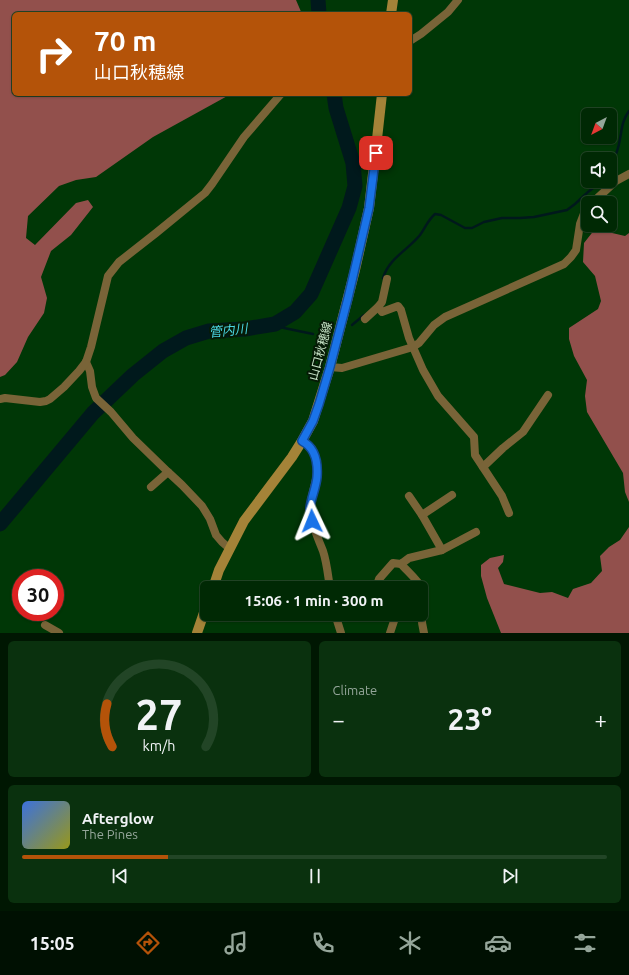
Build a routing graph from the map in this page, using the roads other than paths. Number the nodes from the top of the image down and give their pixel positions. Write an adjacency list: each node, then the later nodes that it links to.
1 (393, 0): 3 (main road)
2 (458, 0): 4 (street)
3 (391, 12)
4 (412, 40)
5 (279, 96): 14 (street)
6 (382, 96): 15 (main road, 山口秋穂線)
7 (629, 174): 8 (street)
8 (600, 196)
9 (581, 221): 13 (street)
10 (387, 279): 11 (street)
11 (378, 307): 12 (street); 13 (street)
12 (365, 320)
13 (413, 347): 15 (street); 19 (street)
14 (86, 362): 17 (street); 20 (street)
15 (330, 367): 18 (main road, 山口秋穂線)
16 (548, 395): 19 (street)
17 (0, 399)
18 (302, 441): 27 (main road, 山口秋穂線); 31 (street)
19 (483, 467): 24 (street)
20 (168, 472): 21 (street); 27 (street)
21 (151, 487)
22 (452, 495): 25 (street)
23 (408, 496): 25 (street)
24 (509, 513)
25 (422, 515): 28 (street)
26 (476, 532): 28 (street)
27 (229, 548): 30 (main road, 山口秋穂線)
28 (442, 550): 29 (street)
29 (401, 564): 32 (street); 41 (street)
30 (215, 581)
31 (329, 581)
32 (379, 581)
33 (201, 621): 38 (main road)
34 (337, 621): 39 (street)
35 (394, 621): 40 (street)
36 (45, 625): 37 (street)
37 (59, 633)
38 (197, 633)
39 (341, 633)
40 (390, 633)
41 (424, 633)

